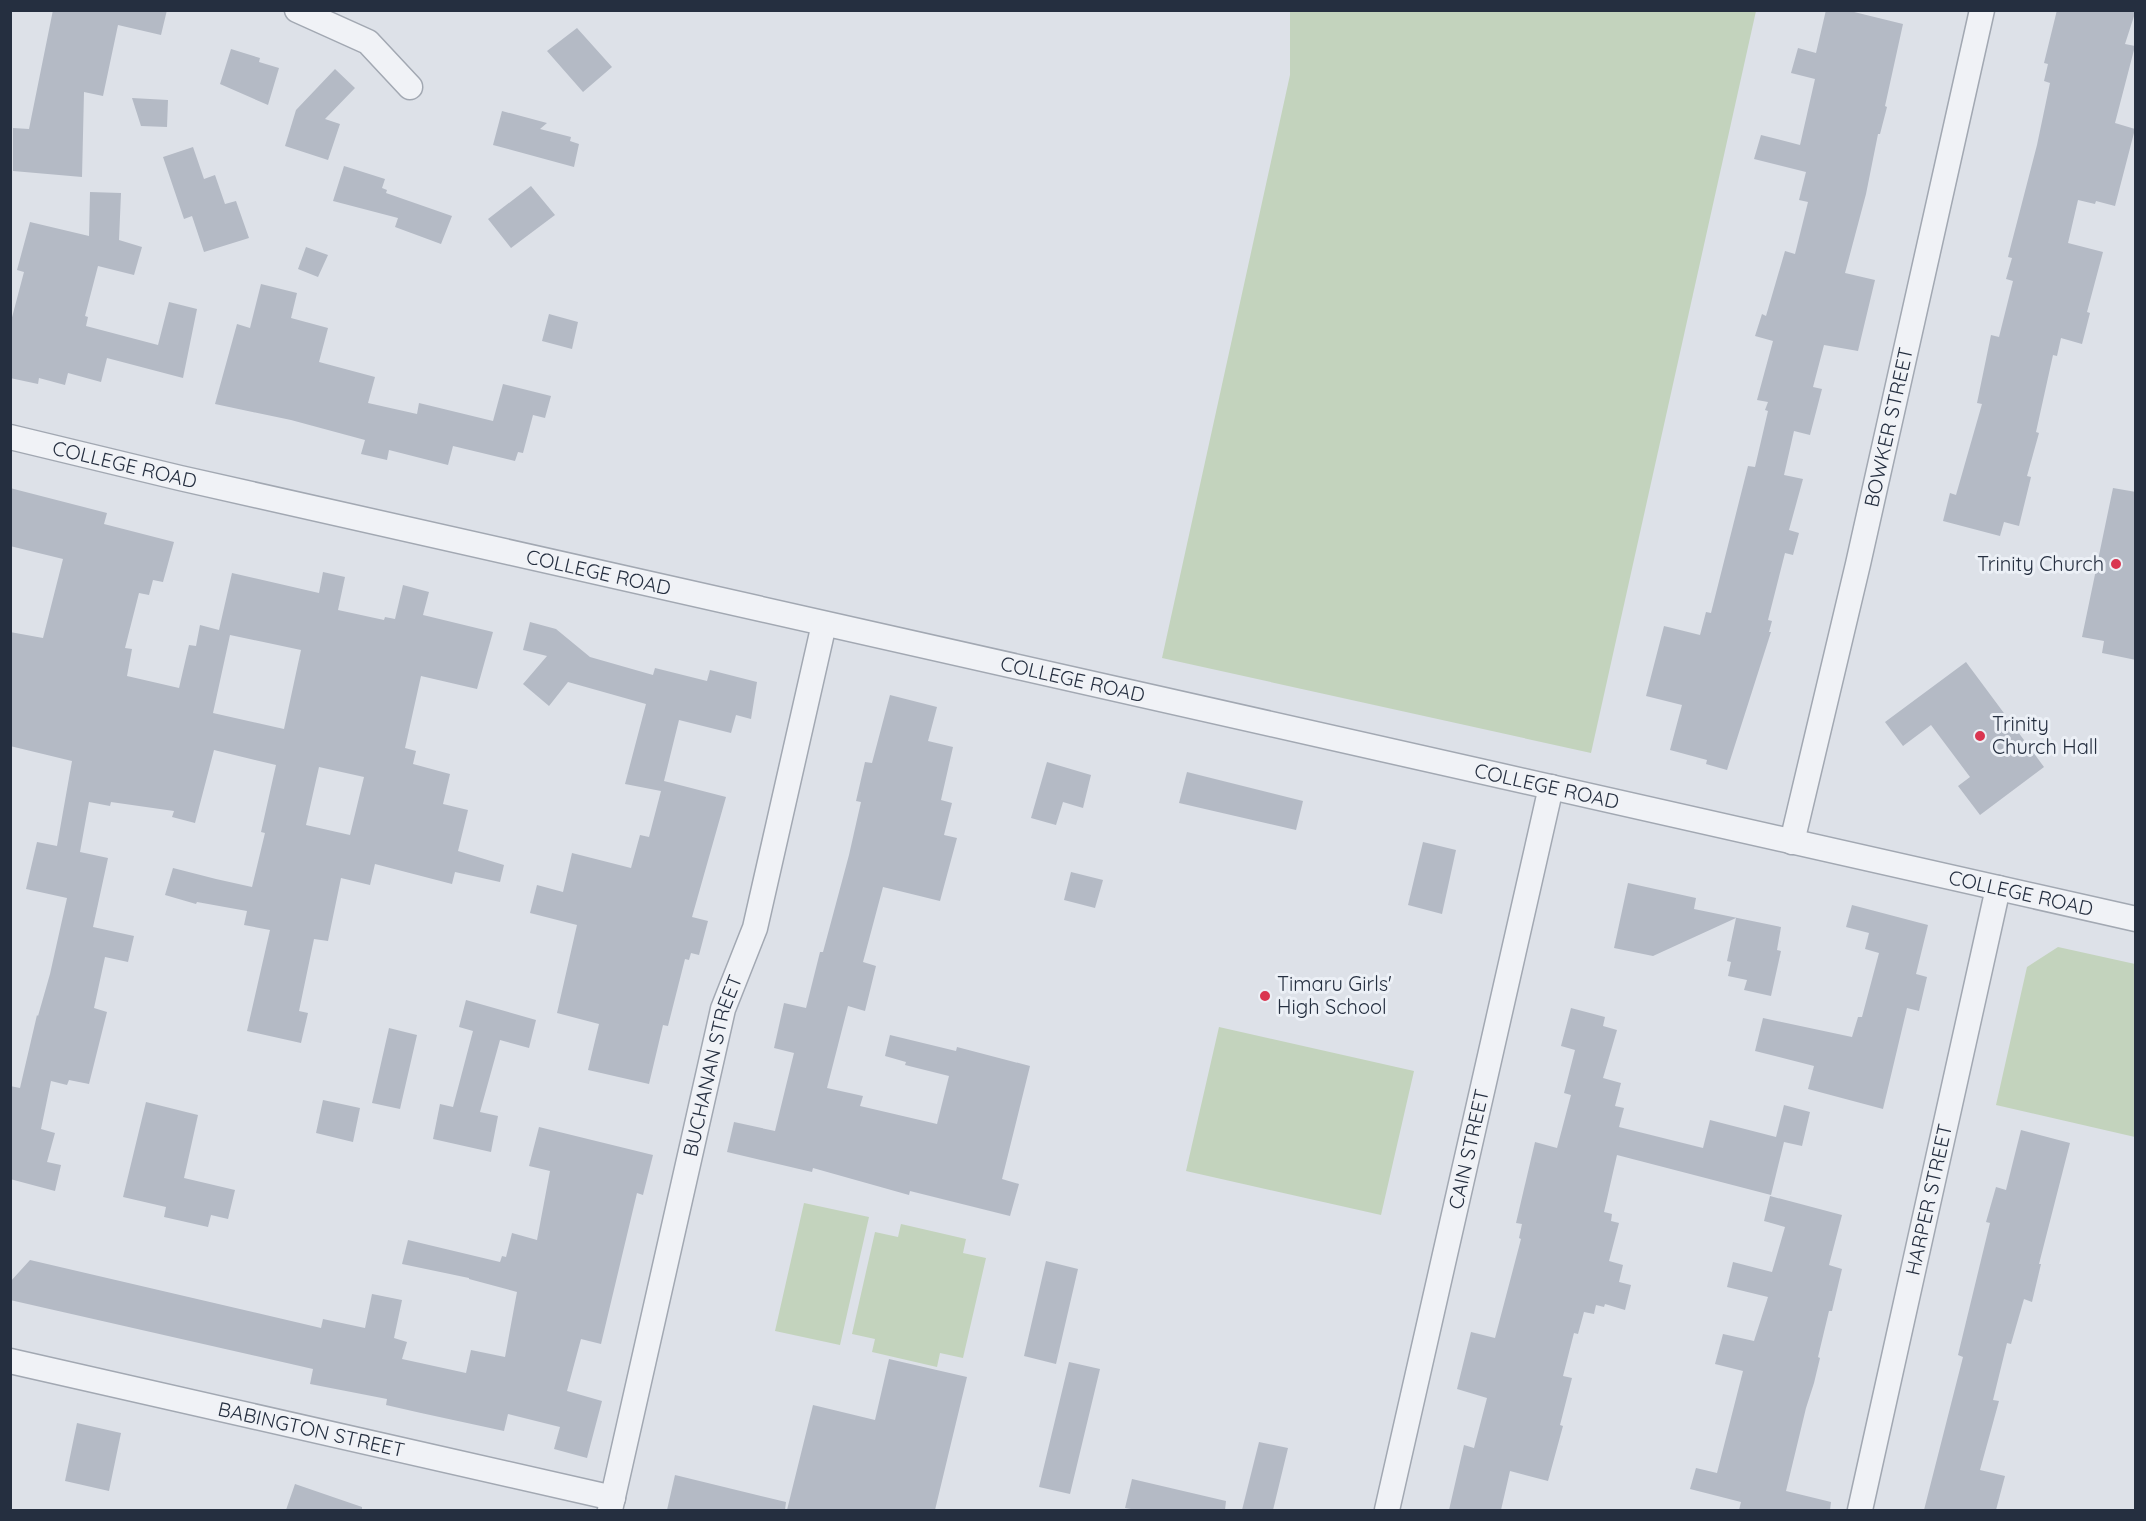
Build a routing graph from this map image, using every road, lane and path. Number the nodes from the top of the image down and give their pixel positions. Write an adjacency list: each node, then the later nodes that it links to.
1 (297, 10): 3 (street)
2 (1982, 10): 7 (street, BOWKER STREET)
3 (410, 87)
4 (10, 436): 5 (street, COLLEGE ROAD)
5 (824, 624): 6 (street, COLLEGE ROAD); 11 (street, BUCHANAN STREET)
6 (1551, 788): 7 (street, COLLEGE ROAD); 12 (street, CAIN STREET)
7 (1792, 842): 8 (street, COLLEGE ROAD)
8 (1998, 888): 9 (street, COLLEGE ROAD); 13 (street, HARPER STREET)
9 (2136, 919)
10 (10, 1361): 11 (street, BABINGTON STREET)
11 (612, 1504)
12 (1387, 1510)
13 (1860, 1510)

